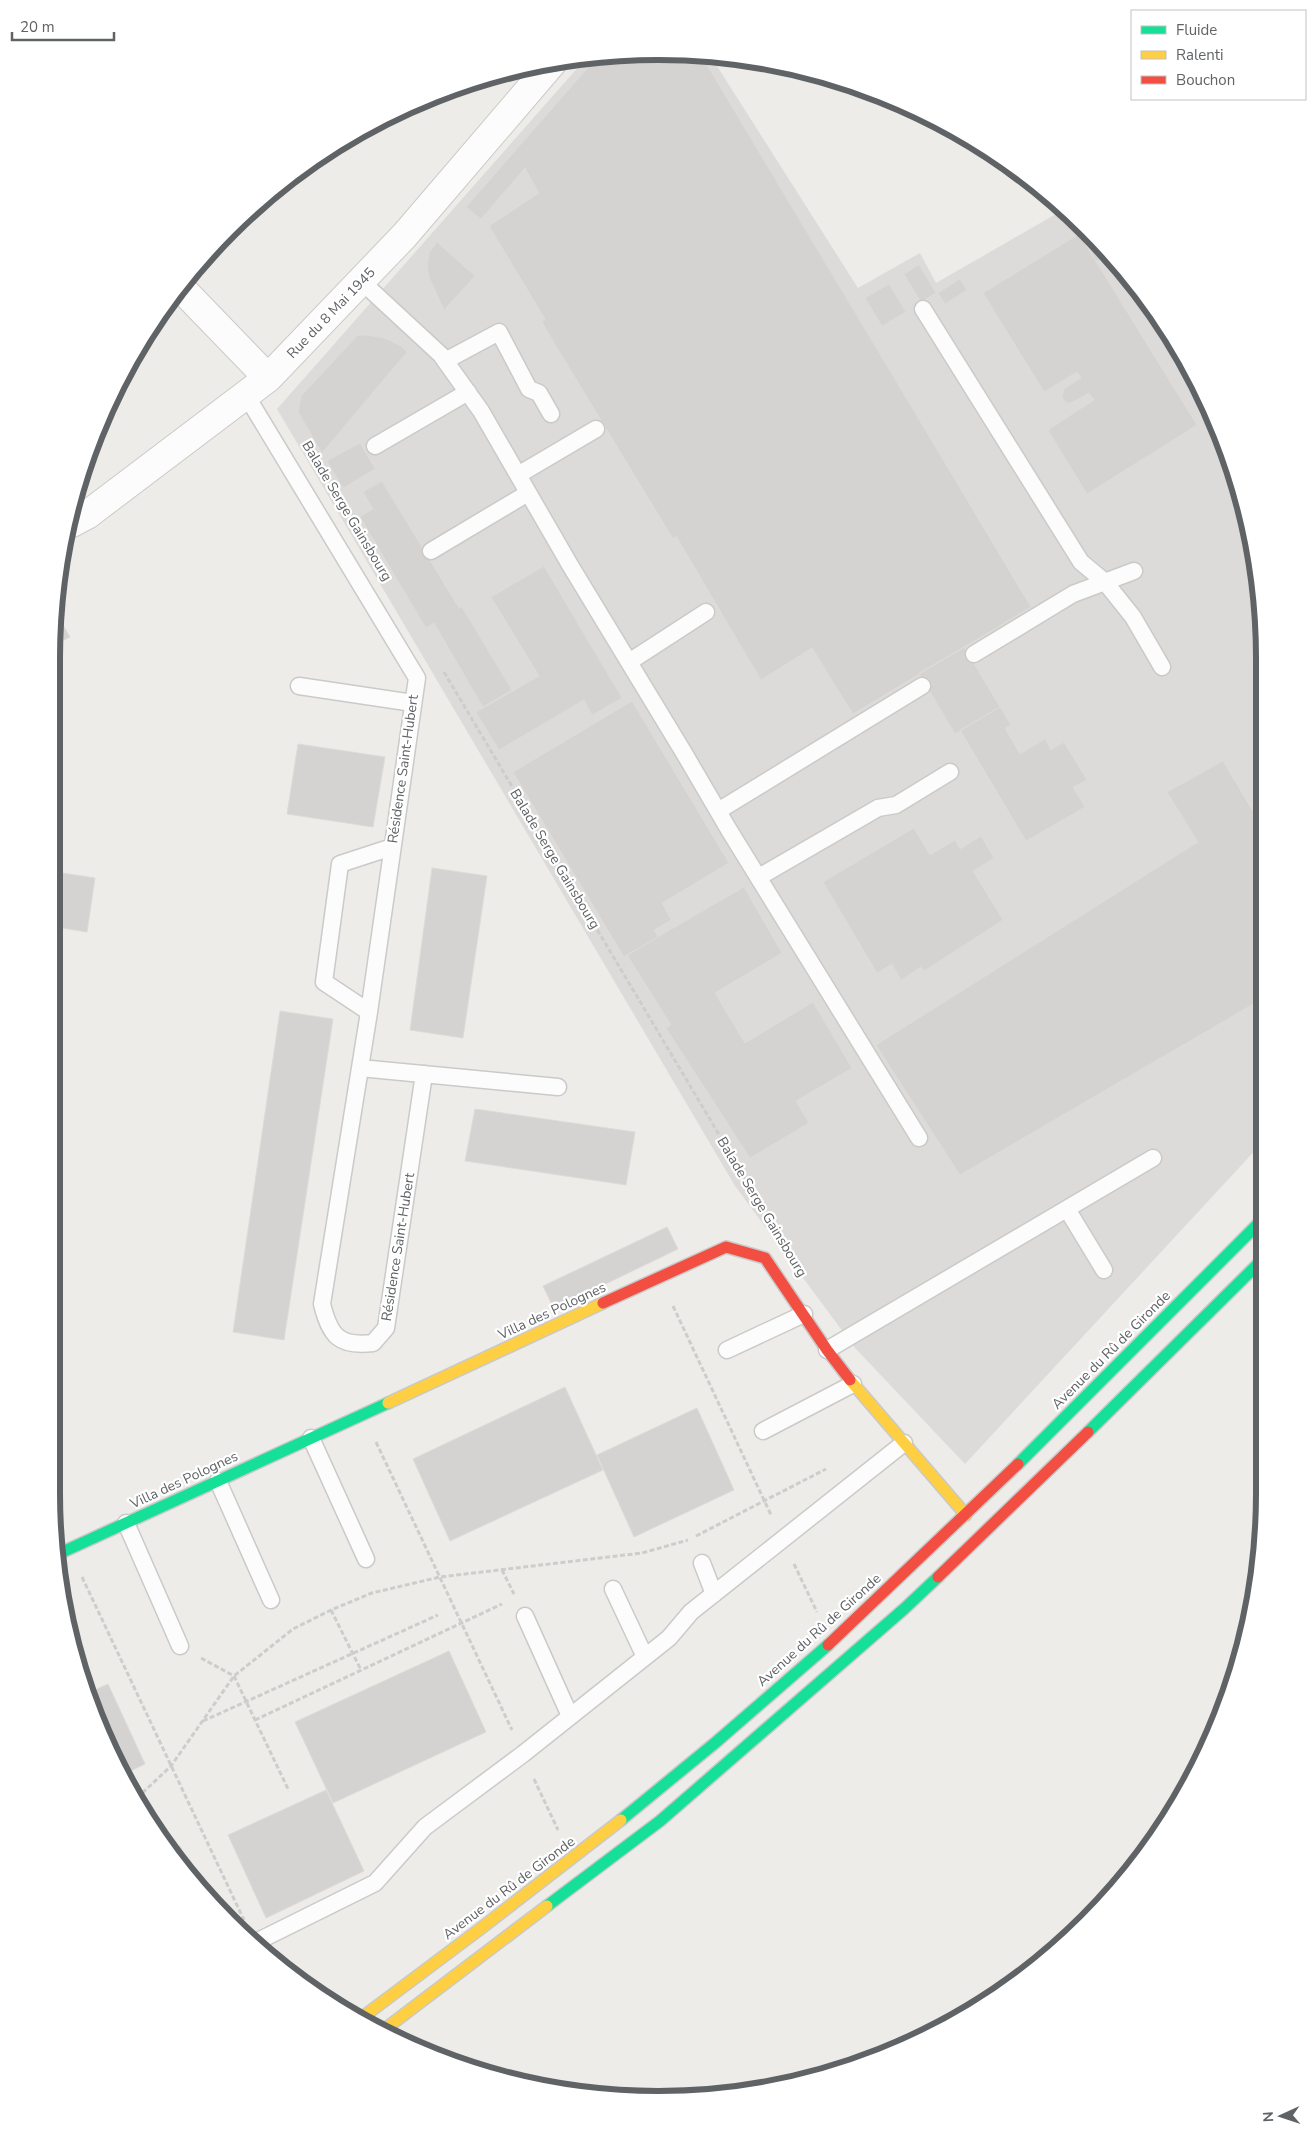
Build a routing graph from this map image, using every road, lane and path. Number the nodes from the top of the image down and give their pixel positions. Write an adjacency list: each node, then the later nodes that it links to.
1 (546, 70): 2 (street, Rue du 8 Mai 1945)
2 (361, 281): 5 (lane); 6 (street, Rue du 8 Mai 1945)
3 (185, 292): 6 (street)
4 (923, 309): 17 (lane)
5 (445, 361): 7 (lane); 9 (lane)
6 (268, 378): 8 (street, Rue du 8 Mai 1945)
7 (468, 392): 11 (lane); 12 (lane)
8 (246, 396): 14 (street, Rue du 8 Mai 1945); 25 (lane, Résidence Saint-Hubert)
9 (551, 414)
10 (596, 429): 12 (lane)
11 (375, 446)
12 (518, 475): 13 (lane)
13 (528, 493): 15 (lane); 20 (lane)
14 (76, 521)
15 (431, 551)
16 (1134, 571): 17 (lane)
17 (1105, 582): 19 (lane); 21 (lane)
18 (706, 612): 20 (lane)
19 (974, 654)
20 (628, 662): 27 (lane)
21 (1162, 667)
22 (443, 672): 38 (path, Balade Serge Gainsbourg)
23 (299, 686): 25 (lane)
24 (922, 686): 27 (lane)
25 (413, 703): 28 (lane, Résidence Saint-Hubert)
26 (950, 772): 29 (lane)
27 (718, 811): 29 (lane)
28 (392, 847): 30 (lane, Résidence Saint-Hubert); 30 (lane)
29 (759, 878): 34 (lane)
30 (369, 1012): 31 (lane, Résidence Saint-Hubert)
31 (360, 1068): 32 (lane); 32 (lane, Résidence Saint-Hubert)
32 (424, 1074): 33 (lane)
33 (558, 1087)
34 (918, 1138)
35 (1152, 1158): 36 (lane)
36 (1067, 1209): 40 (lane); 44 (lane)
37 (1256, 1226): 53 (main road, Avenue du Rû de Gironde)
38 (776, 1229)
39 (1256, 1266): 87 (main road)
40 (1104, 1270)
41 (660, 1278): 42 (main road, Villa des Polognes); 46 (main road, Villa des Polognes); 52 (path)
42 (804, 1314): 43 (lane); 44 (main road, Villa des Polognes)
43 (726, 1350)
44 (827, 1350): 45 (main road, Villa des Polognes)
45 (853, 1384): 47 (lane); 49 (main road, Villa des Polognes)
46 (363, 1414): 48 (main road, Villa des Polognes); 60 (path)
47 (764, 1431)
48 (311, 1438): 51 (main road, Villa des Polognes); 58 (lane)
49 (904, 1443): 53 (main road, Villa des Polognes); 55 (lane)
50 (834, 1464): 52 (path)
51 (218, 1481): 54 (main road, Villa des Polognes); 63 (lane)
52 (764, 1502): 55 (path); 60 (path)
53 (966, 1515): 86 (main road, Avenue du Rû de Gironde)
54 (126, 1523): 56 (main road, Villa des Polognes); 70 (lane)
55 (782, 1540): 62 (lane); 66 (path)
56 (69, 1550): 57 (main road, Villa des Polognes); 80 (path)
57 (63, 1552)
58 (366, 1559)
59 (702, 1563): 62 (lane)
60 (440, 1577): 65 (path); 69 (path)
61 (614, 1589): 72 (lane)
62 (714, 1594): 72 (lane)
63 (271, 1600)
64 (508, 1601): 69 (path)
65 (331, 1610): 71 (path); 74 (path)
66 (817, 1614)
67 (438, 1615): 71 (path)
68 (525, 1616): 76 (lane)
69 (461, 1623): 73 (path); 79 (path)
70 (180, 1646): 74 (path)
71 (352, 1654): 73 (path); 75 (path)
72 (644, 1657): 76 (lane)
73 (361, 1670): 77 (path)
74 (234, 1676): 75 (path); 78 (path)
75 (246, 1702): 77 (path); 78 (path)
76 (570, 1716): 79 (lane)
77 (255, 1720): 81 (path)
78 (202, 1722): 80 (path)
79 (523, 1754): 83 (path); 85 (lane)
80 (171, 1766): 82 (path); 84 (path)
81 (289, 1791)
82 (141, 1794)
83 (559, 1831)
84 (244, 1921)
85 (261, 1940)
86 (366, 2015)
87 (388, 2026)

